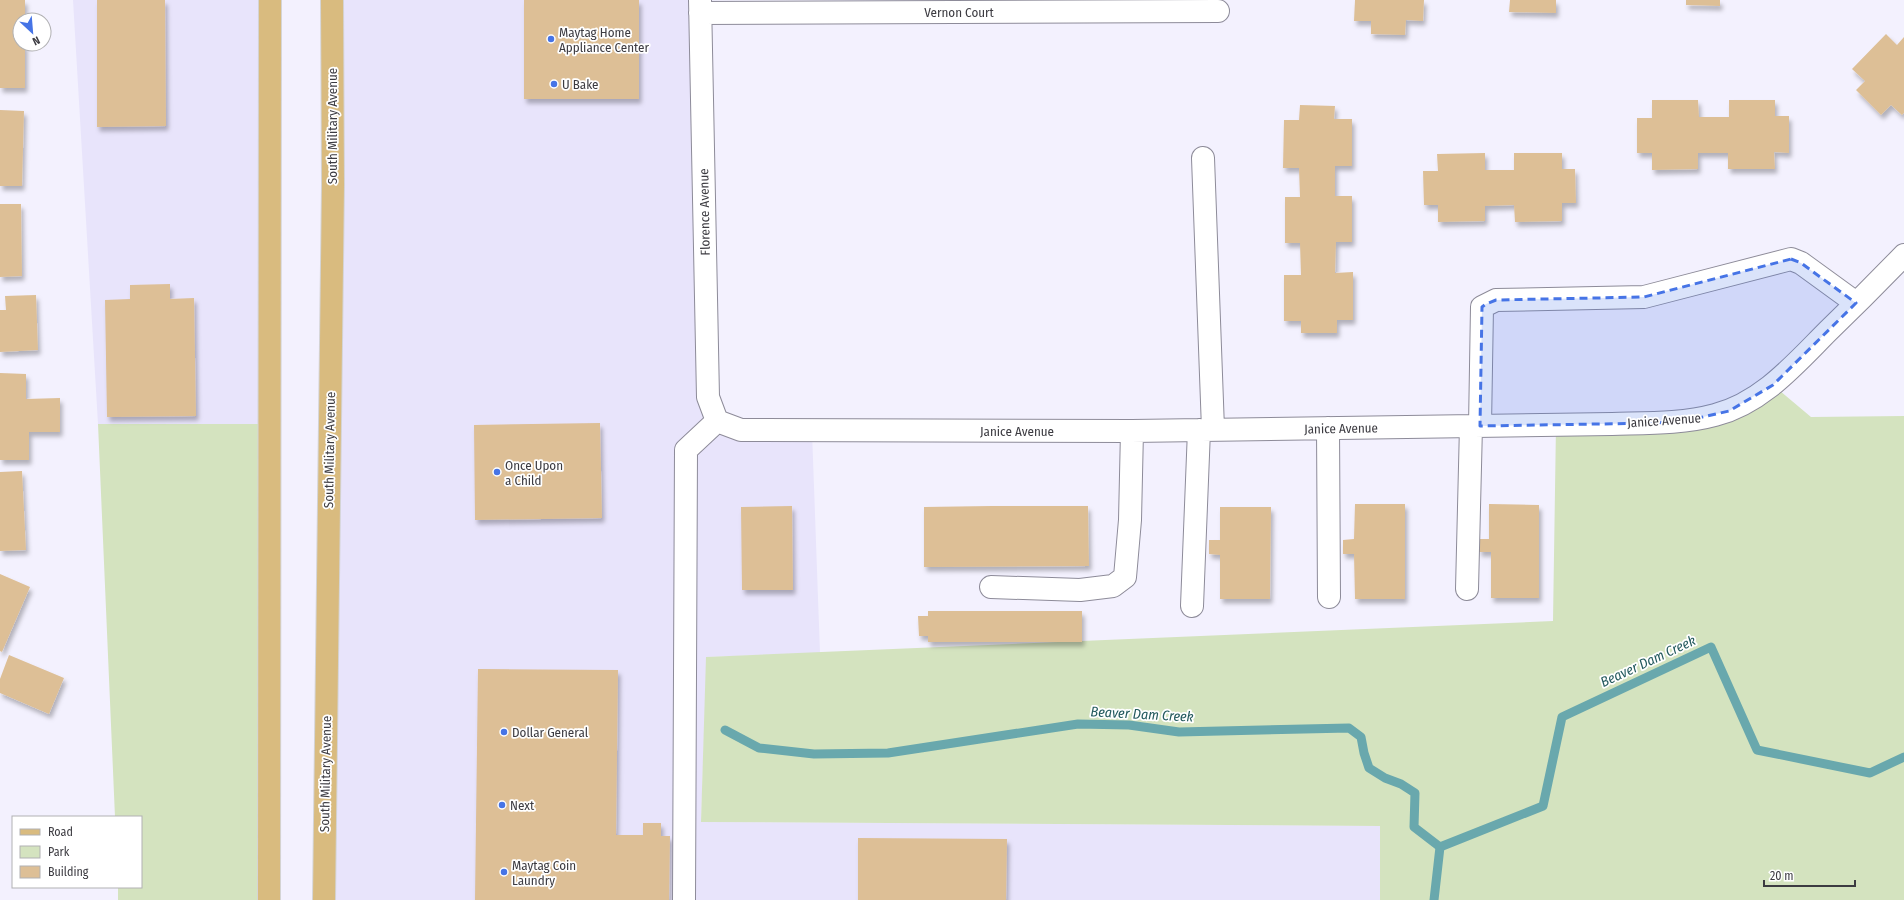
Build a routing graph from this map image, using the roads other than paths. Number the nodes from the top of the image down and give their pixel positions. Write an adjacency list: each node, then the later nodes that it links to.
1 (270, 0): 17 (main road)
2 (332, 0): 18 (main road, South Military Avenue)
3 (700, 7): 4 (street, Vernon Court); 8 (street, Florence Avenue)
4 (1218, 11)
5 (1202, 158): 11 (street)
6 (1904, 256): 7 (street, Janice Avenue)
7 (1856, 303): 9 (street, Janice Avenue); 9 (street)
8 (717, 421): 12 (street, Janice Avenue); 19 (street)
9 (1475, 426): 10 (street, Janice Avenue); 14 (street)
10 (1328, 428): 11 (street, Janice Avenue); 15 (street)
11 (1206, 429): 12 (street, Janice Avenue); 16 (street)
12 (1132, 431): 13 (street)
13 (991, 587)
14 (1467, 589)
15 (1329, 597)
16 (1192, 606)
17 (270, 900)
18 (324, 900)
19 (684, 900)

